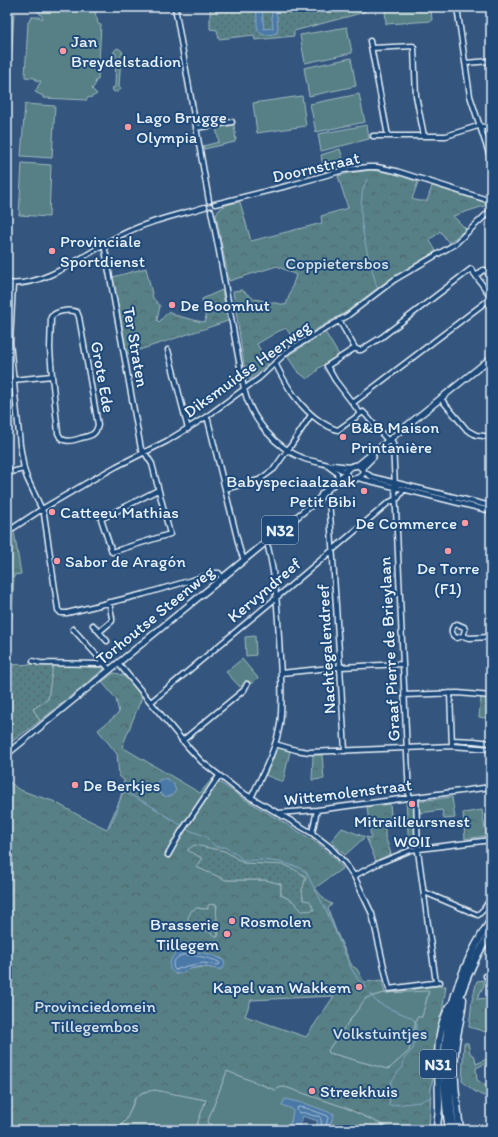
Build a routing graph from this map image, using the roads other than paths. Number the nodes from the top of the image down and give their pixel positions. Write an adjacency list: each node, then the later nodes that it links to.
1 (175, 7): 10 (street)
2 (457, 7): 6 (street)
3 (370, 41): 4 (street)
4 (372, 48): 12 (street); 13 (street)
5 (491, 61): 6 (street)
6 (465, 63): 9 (street)
7 (232, 122): 10 (street)
8 (491, 125): 9 (street)
9 (480, 127): 13 (street); 14 (street)
10 (196, 128): 15 (street)
11 (373, 136): 12 (street)
12 (388, 136): 13 (street)
13 (424, 136)
14 (491, 160)
15 (209, 201): 17 (street); 18 (street)
16 (491, 201): 17 (street, Doornstraat)
17 (215, 204): 20 (street)
18 (205, 207): 20 (street); 21 (street)
19 (491, 210): 27 (street, Diksmuidse Heerweg)
20 (211, 211): 34 (street)
21 (104, 244): 25 (street); 44 (street, Ter Straten)
22 (476, 276): 23 (street); 26 (street); 28 (street)
23 (491, 276)
24 (7, 283): 25 (street)
25 (13, 284): 33 (street)
26 (491, 297): 36 (street)
27 (339, 320): 28 (street); 31 (street, Diksmuidse Heerweg)
28 (356, 348): 36 (street)
29 (168, 350): 40 (street)
30 (491, 358): 35 (main road)
31 (275, 363): 34 (street, Diksmuidse Heerweg); 38 (street)
32 (52, 376): 32 (street, Grote Ede); 33 (street)
33 (13, 380): 49 (street)
34 (244, 389): 39 (street, Diksmuidse Heerweg); 43 (street)
35 (441, 399): 41 (street); 42 (main road)
36 (352, 403): 37 (street)
37 (360, 413): 38 (street); 42 (street)
38 (311, 415): 43 (street)
39 (206, 417): 40 (street, Diksmuidse Heerweg); 56 (street)
40 (188, 429): 44 (street, Diksmuidse Heerweg)
41 (491, 437)
42 (391, 440): 46 (main road); 50 (main road); 55 (street)
43 (288, 450): 45 (street); 56 (street)
44 (145, 453): 57 (street, Ter Straten); 64 (street, Diksmuidse Heerweg)
45 (321, 464): 47 (street); 48 (street)
46 (358, 465): 48 (main road); 50 (main road)
47 (327, 466): 52 (street); 54 (street)
48 (350, 467): 52 (main road, N32)
49 (24, 468): 51 (street); 64 (street)
50 (363, 470): 53 (main road); 55 (street)
51 (7, 473)
52 (346, 475): 53 (main road); 54 (main road, Torhoutse Steenweg / N32); 60 (main road, Torhoutse Steenweg / N32)
53 (358, 478): 55 (street)
54 (338, 481): 60 (main road, Torhoutse Steenweg / N32)
55 (395, 485): 58 (street); 59 (street); 62 (street, Graaf Pierre de Brieylaan)
56 (225, 489): 69 (street)
57 (158, 490): 57 (street, Ter Straten)
58 (404, 490): 59 (street); 62 (street, Kervyndreef)
59 (446, 497): 63 (street); 65 (street)
60 (320, 498): 69 (main road, Torhoutse Steenweg / N32)
61 (329, 498): 68 (street, Nachtegalendreef)
62 (396, 500): 68 (street, Kervyndreef); 82 (street, Graaf Pierre de Brieylaan)
63 (491, 506)
64 (42, 509): 66 (street, Diksmuidse Heerweg); 72 (street)
65 (491, 511)
66 (7, 532)
67 (268, 547): 71 (street)
68 (332, 550): 71 (street, Kervyndreef); 83 (street, Nachtegalendreef)
69 (244, 560): 70 (main road, Torhoutse Steenweg / N32)
70 (222, 578): 72 (street); 81 (main road, Torhoutse Steenweg / N32)
71 (276, 598): 85 (street); 90 (street, Kervyndreef)
72 (109, 602): 75 (street)
73 (93, 625): 75 (street)
74 (73, 629): 80 (street)
75 (100, 632): 78 (street)
76 (463, 636): 77 (street)
77 (491, 637)
78 (107, 641)
79 (34, 661): 80 (street, Torhoutse Steenweg)
80 (103, 663): 84 (street)
81 (118, 663): 84 (main road, Torhoutse Steenweg / N32); 90 (street, Wittemolenstraat)
82 (403, 664): 83 (street); 88 (street, Graaf Pierre de Brieylaan)
83 (340, 667): 85 (street); 98 (street, Nachtegalendreef)
84 (110, 670): 99 (main road, Torhoutse Steenweg / N32)
85 (281, 672): 94 (street)
86 (247, 684): 91 (street)
87 (450, 693): 88 (street); 89 (street); 92 (street)
88 (404, 695): 96 (street, Graaf Pierre de Brieylaan)
89 (491, 696)
90 (151, 702): 91 (street, Wittemolenstraat)
91 (182, 740): 100 (street, Wittemolenstraat)
92 (452, 740): 93 (street); 95 (street)
93 (491, 743)
94 (275, 744): 98 (street); 104 (street)
95 (452, 746): 96 (street); 97 (street)
96 (406, 748): 98 (street); 102 (street, Graaf Pierre de Brieylaan)
97 (491, 749)
98 (345, 751)
99 (7, 754)
100 (219, 776): 104 (street, Wittemolenstraat); 110 (street)
101 (491, 787): 103 (street, Wittemolenstraat)
102 (409, 797): 103 (street, Wittemolenstraat); 105 (street, Wittemolenstraat)
103 (416, 797): 109 (street)
104 (251, 798): 106 (street, Wittemolenstraat)
105 (317, 810): 106 (street, Wittemolenstraat); 107 (street)
106 (278, 814): 107 (street)
107 (312, 833): 111 (street)
108 (491, 840): 109 (street)
109 (418, 849): 111 (street); 112 (street)
110 (168, 855)
111 (354, 876): 112 (street)
112 (424, 892): 113 (street)
113 (491, 898)
114 (491, 920): 117 (highway, N31)
115 (491, 932): 116 (highway, N31)
116 (463, 990): 120 (highway, N31); 121 (highway, N31)
117 (453, 1001): 118 (highway, N31); 119 (highway, N31)
118 (438, 1130)
119 (449, 1130)
120 (454, 1130)
121 (460, 1130)

